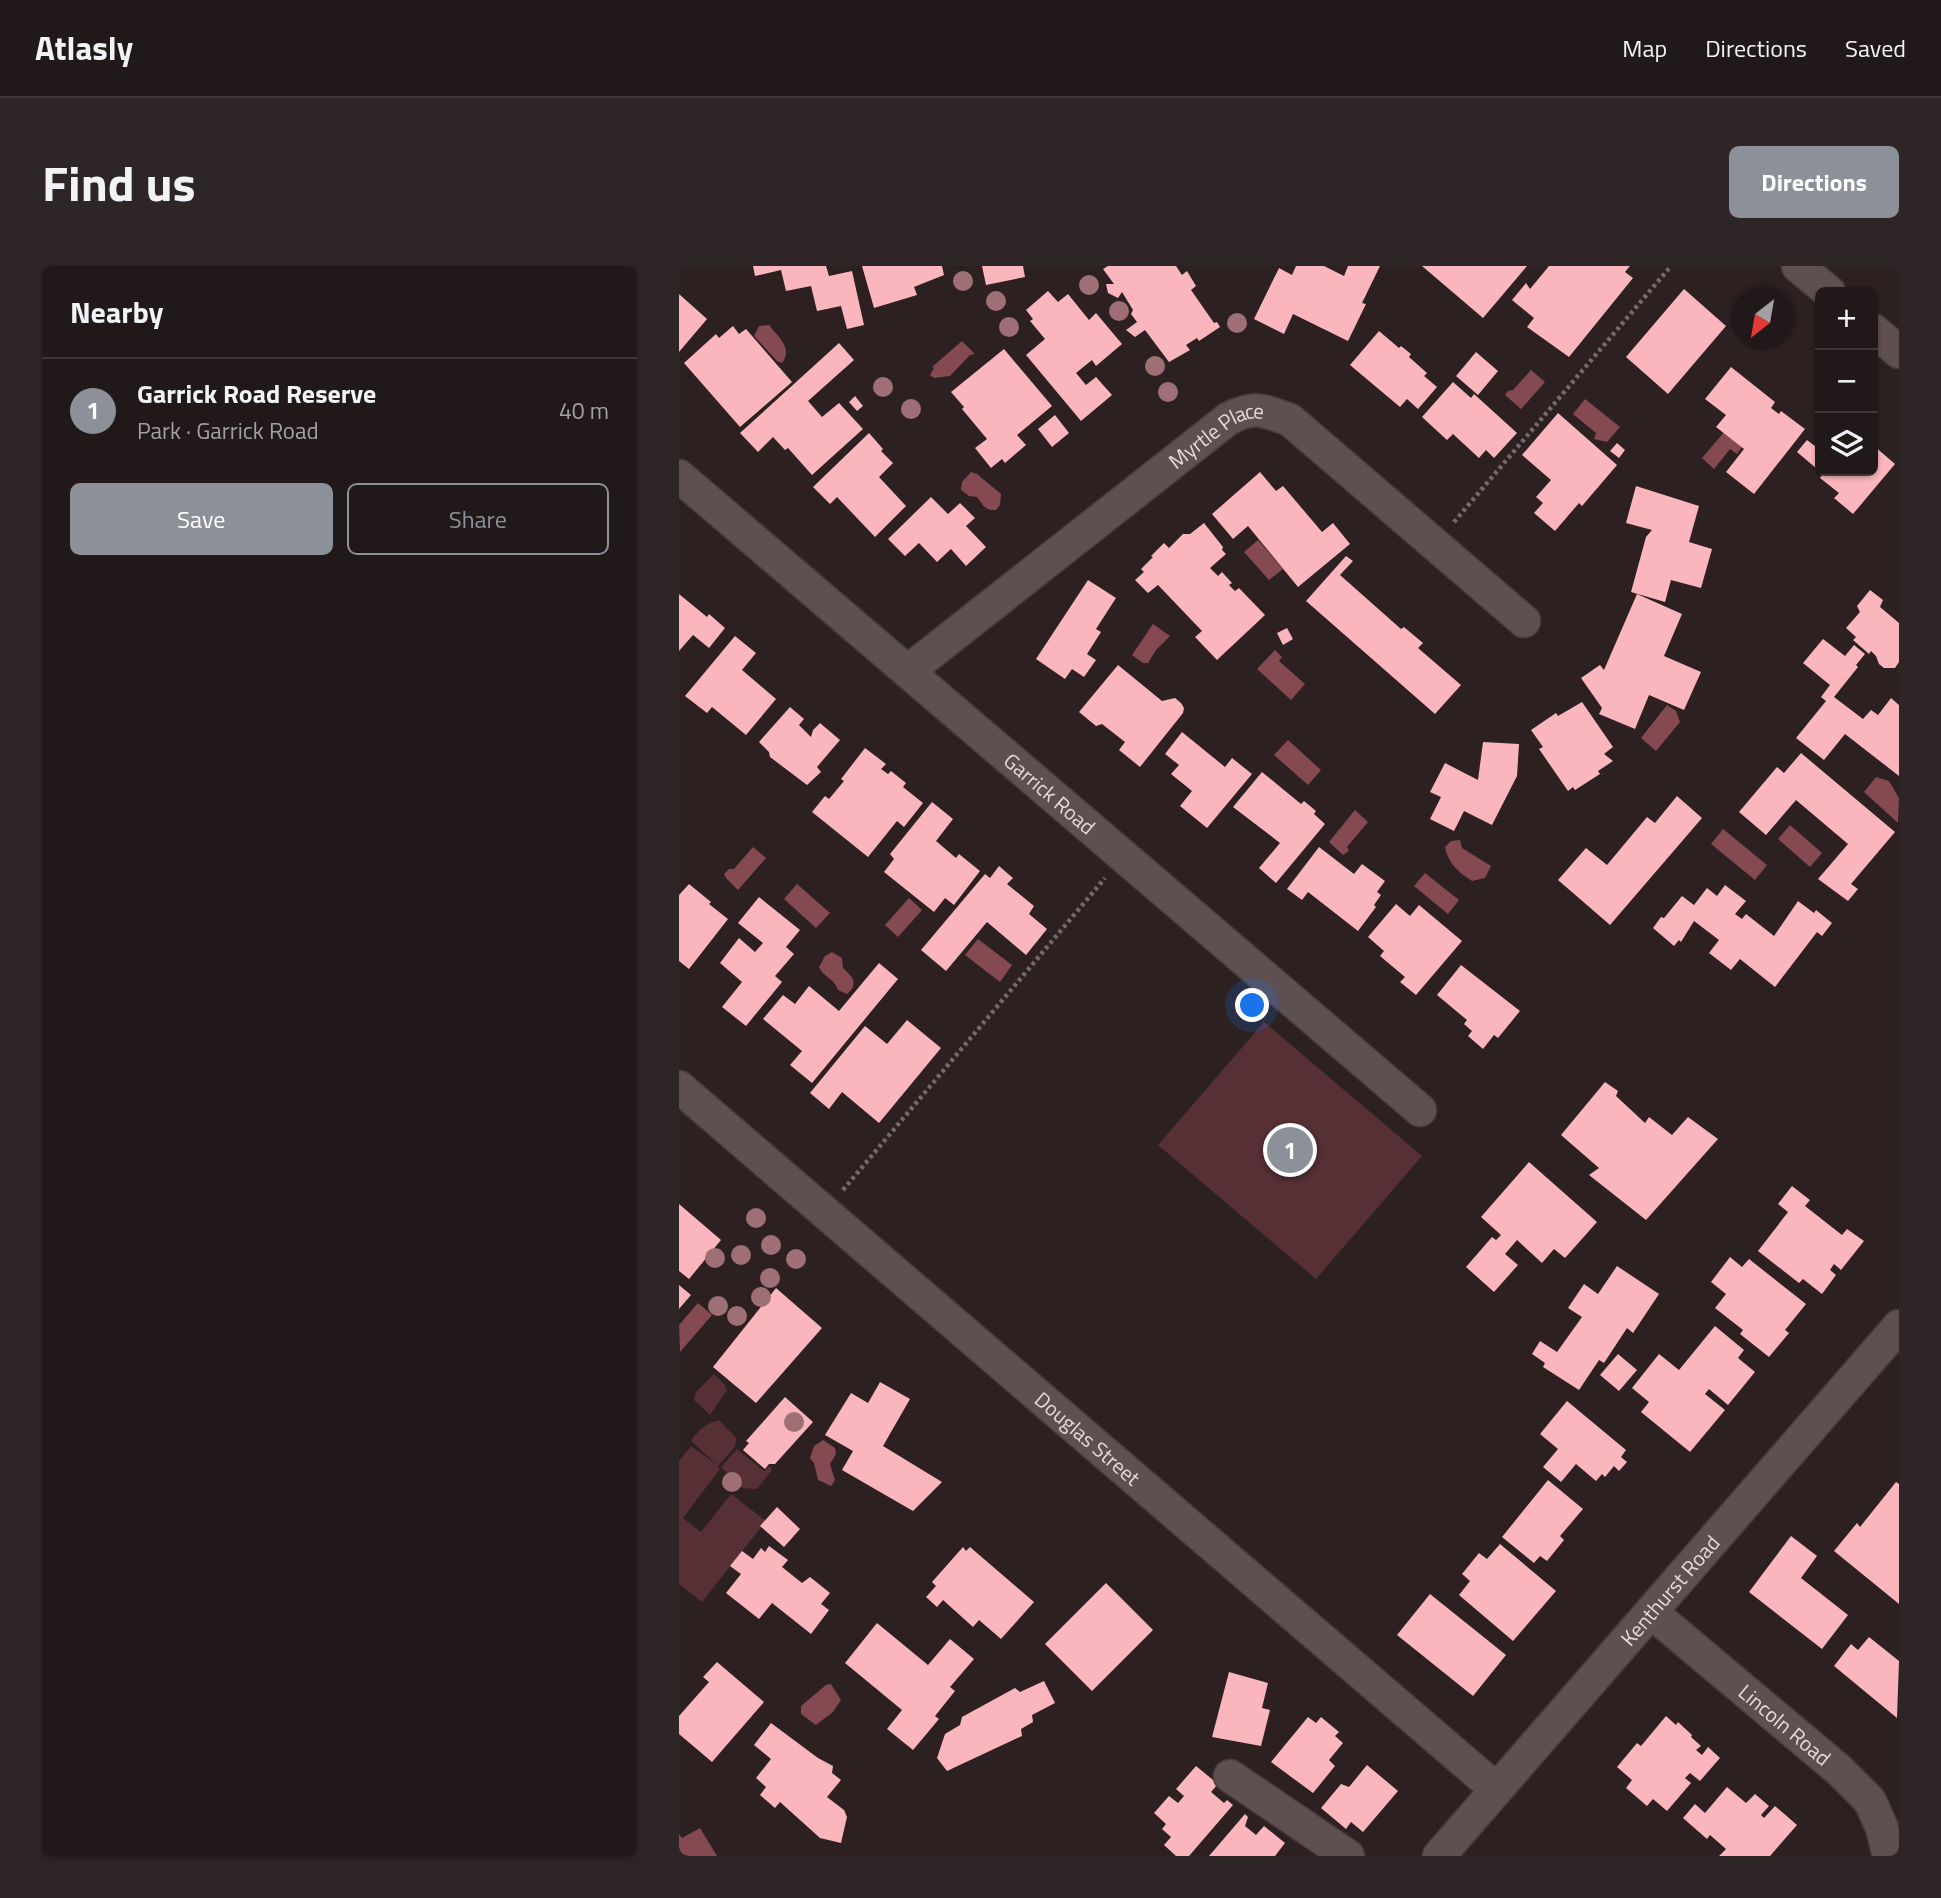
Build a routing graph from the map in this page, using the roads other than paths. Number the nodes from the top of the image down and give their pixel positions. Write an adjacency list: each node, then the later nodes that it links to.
1 (1798, 266): 2 (street)
2 (1823, 287)
3 (1878, 334): 4 (street)
4 (1899, 352)
5 (679, 476): 7 (street, Garrick Road)
6 (1524, 621): 7 (street, Myrtle Place)
7 (908, 670): 9 (street, Garrick Road)
8 (679, 1087): 13 (street, Douglas Street)
9 (1420, 1110)
10 (1899, 1326): 11 (street, Kenthurst Road)
11 (1651, 1612): 13 (street, Kenthurst Road); 16 (street, Lincoln Road)
12 (1230, 1776): 14 (street)
13 (1496, 1789): 15 (street, Kenthurst Road)
14 (1347, 1856)
15 (1439, 1856)
16 (1889, 1856)

